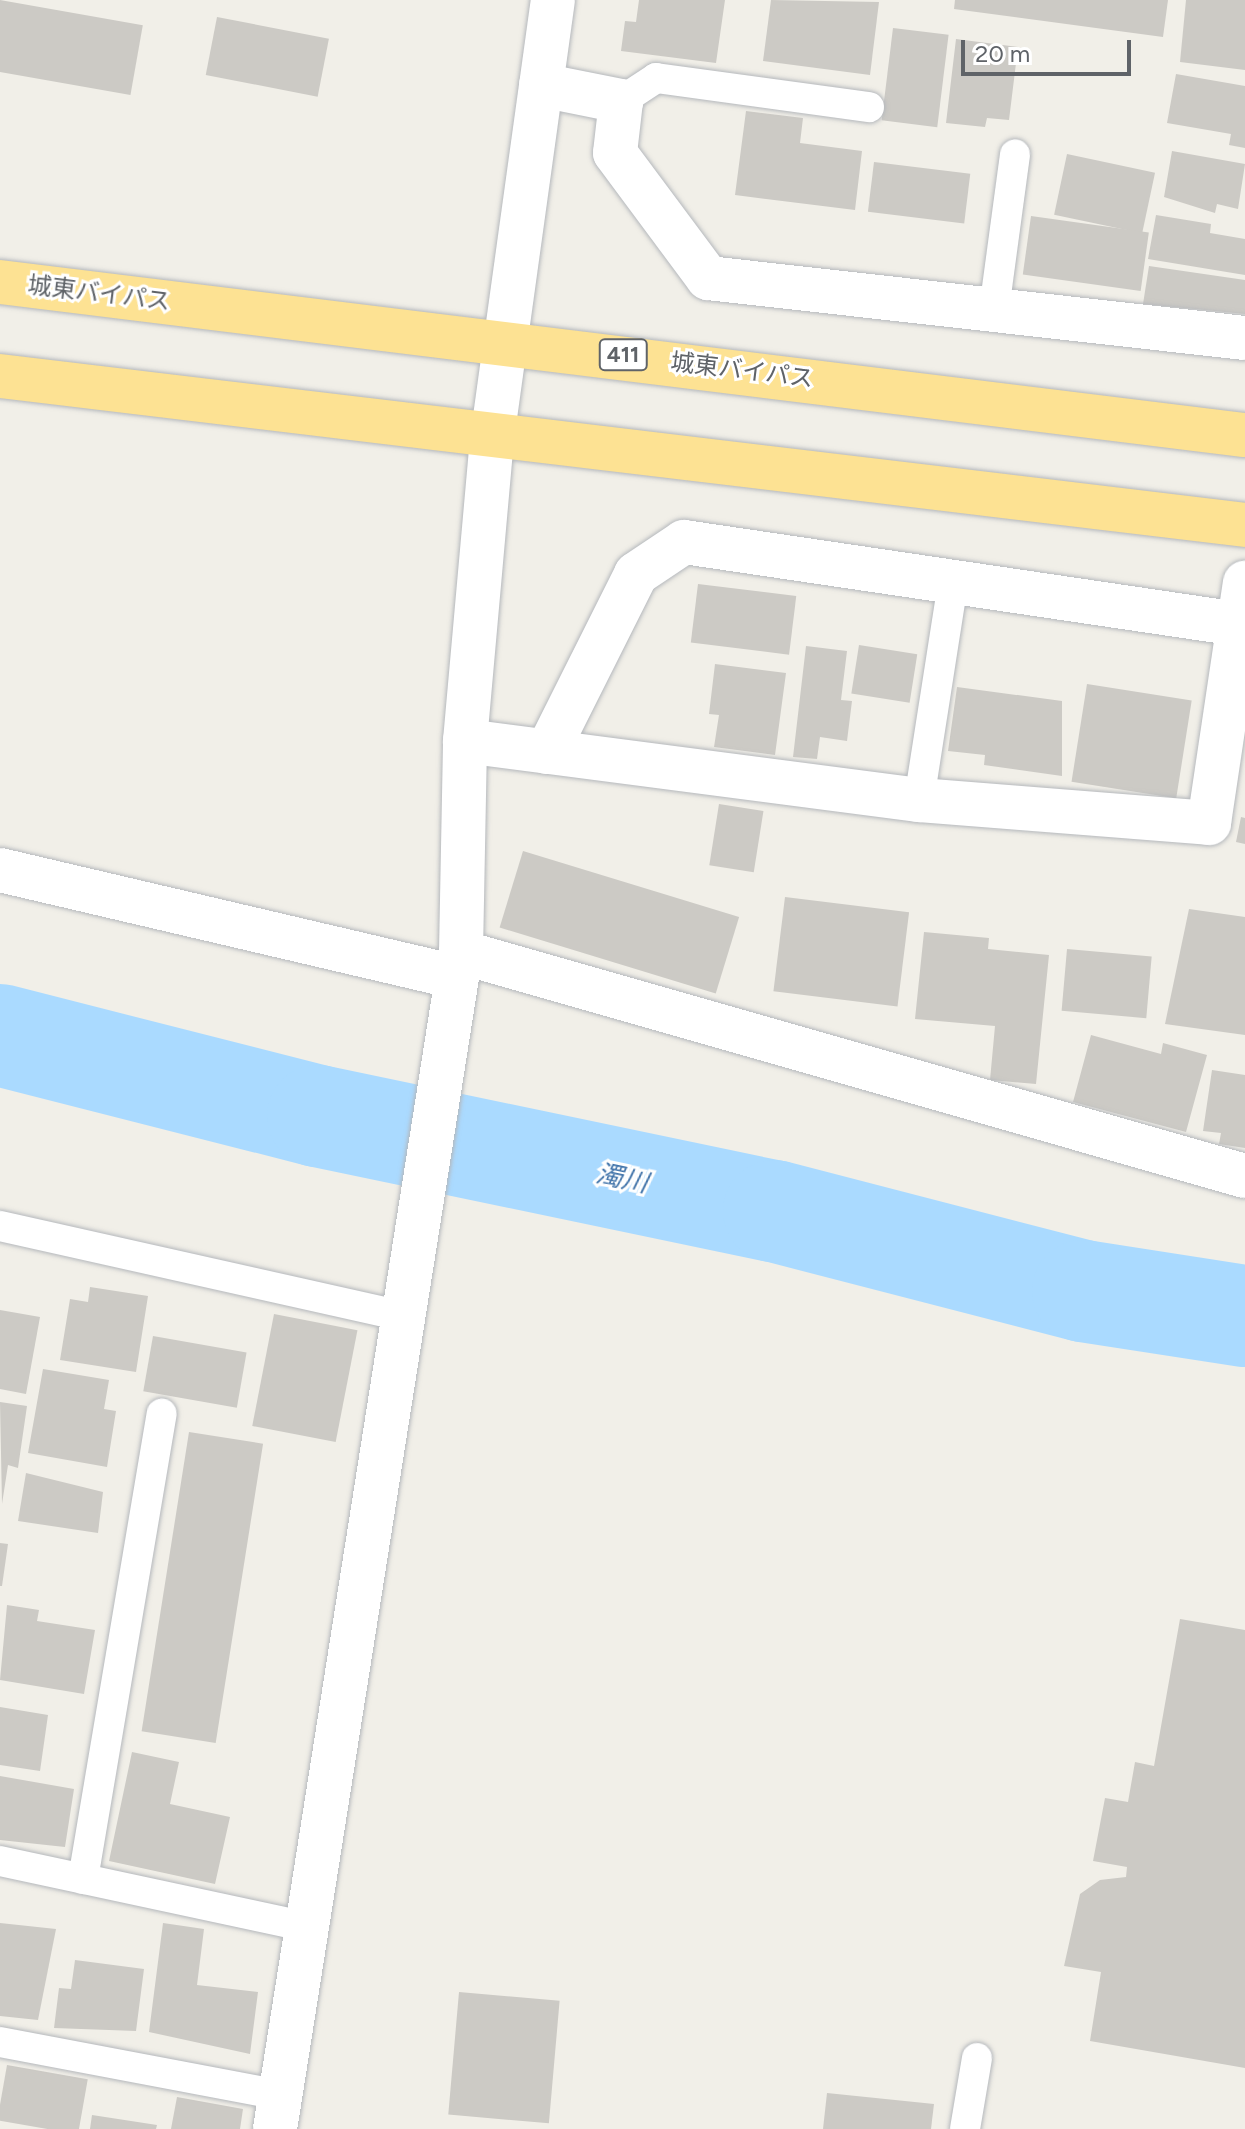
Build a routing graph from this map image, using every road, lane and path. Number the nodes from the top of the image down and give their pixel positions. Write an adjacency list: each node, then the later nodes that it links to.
1 (553, 0): 2 (street)
2 (541, 85): 3 (street); 9 (street)
3 (621, 101): 4 (lane); 7 (street)
4 (869, 107)
5 (1015, 154): 7 (lane)
6 (0, 282): 9 (highway, 城東バイパス / 411)
7 (994, 310): 8 (street)
8 (1245, 338)
9 (503, 340): 11 (highway, 城東バイパス / 411); 12 (street)
10 (0, 376): 12 (highway)
11 (1245, 435)
12 (492, 439): 13 (highway); 16 (street)
13 (1245, 525)
14 (953, 582): 15 (street); 17 (street); 18 (lane)
15 (1243, 611): 18 (street)
16 (465, 741): 17 (street); 20 (street)
17 (547, 752): 18 (street)
18 (919, 800)
19 (0, 870): 20 (street)
20 (456, 981): 21 (street); 23 (street)
21 (1245, 1176)
22 (0, 1226): 23 (lane)
23 (398, 1315): 27 (street)
24 (162, 1414): 26 (lane)
25 (0, 1861): 26 (lane)
26 (83, 1879): 27 (lane)
27 (304, 1926): 30 (street)
28 (0, 2042): 30 (lane)
29 (977, 2058): 31 (lane)
30 (278, 2112)
31 (965, 2129)

